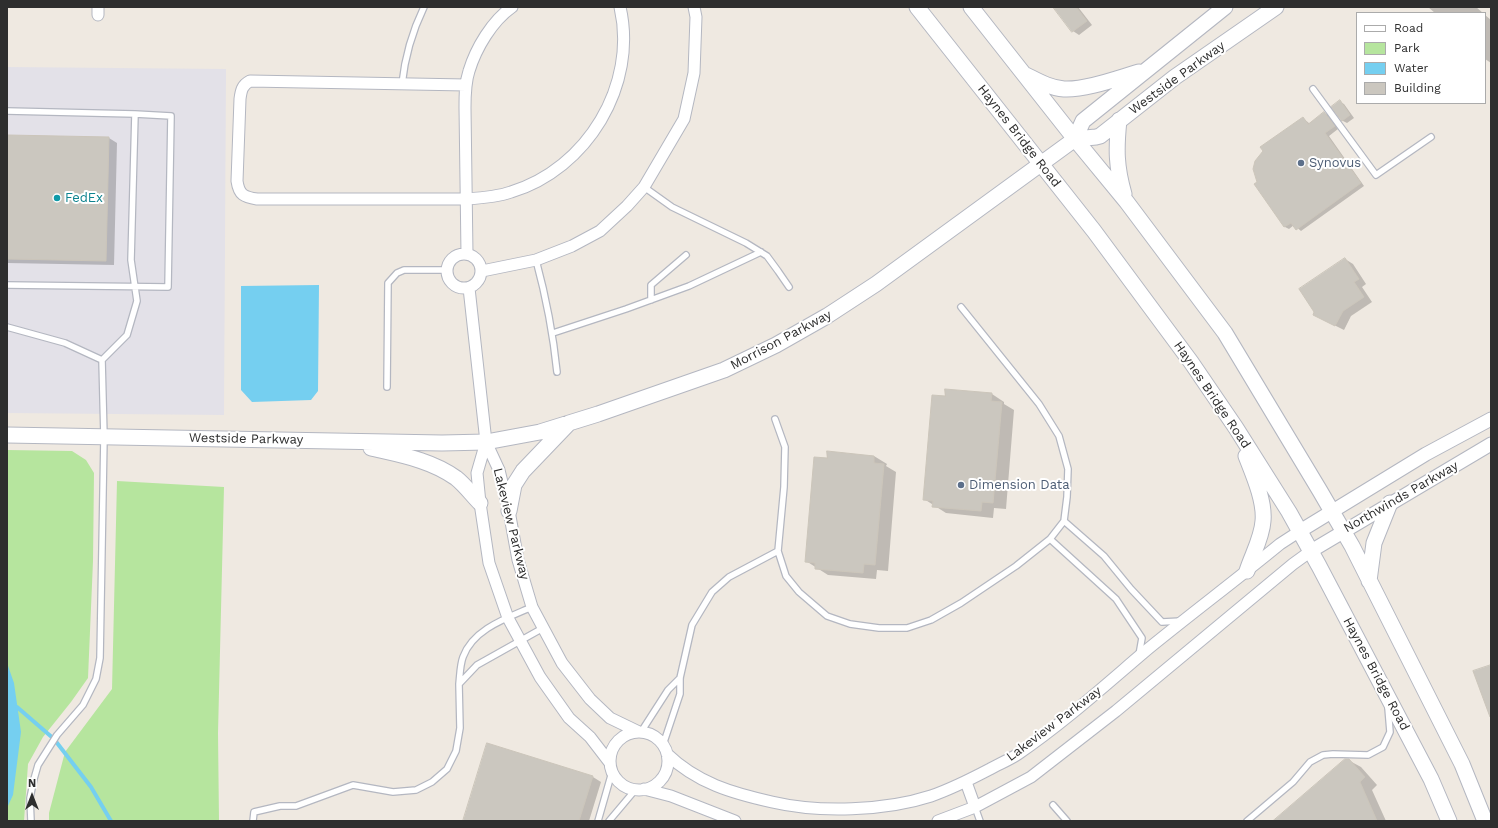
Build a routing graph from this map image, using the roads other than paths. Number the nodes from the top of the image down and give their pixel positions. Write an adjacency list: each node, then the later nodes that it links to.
1 (424, 7): 11 (lane)
2 (512, 7): 12 (street)
3 (620, 7): 21 (street)
4 (694, 7): 20 (street)
5 (917, 7): 19 (main road, Haynes Bridge Road)
6 (971, 7): 10 (main road)
7 (1225, 7): 9 (main road, Westside Parkway)
8 (1276, 7): 16 (main road, Westside Parkway)
9 (1147, 70): 10 (main road); 18 (main road, Westside Parkway)
10 (1024, 74): 18 (main road)
11 (402, 84): 12 (street); 21 (street)
12 (466, 85): 21 (street)
13 (1313, 89): 17 (lane)
14 (7, 111): 15 (lane)
15 (135, 114): 30 (lane); 30 (lane)
16 (1119, 120): 18 (main road, Westside Parkway); 22 (main road)
17 (1431, 137)
18 (1075, 139): 19 (main road, Westside Parkway); 22 (main road)
19 (1040, 163): 42 (main road, Morrison Parkway); 43 (main road, Haynes Bridge Road)
20 (644, 187): 23 (lane); 26 (street)
21 (466, 199): 24 (street)
22 (1126, 201): 52 (main road)
23 (761, 252): 32 (lane); 33 (lane)
24 (467, 254): 27 (street); 28 (street)
25 (686, 255): 33 (lane)
26 (536, 260): 28 (street); 36 (lane)
27 (447, 270): 31 (street); 39 (lane)
28 (482, 271): 31 (street)
29 (7, 285): 30 (lane)
30 (135, 287): 37 (lane)
31 (469, 288): 47 (street)
32 (788, 288)
33 (651, 300): 36 (lane)
34 (961, 307): 53 (lane)
35 (7, 327): 37 (lane)
36 (553, 333): 38 (lane)
37 (102, 360): 45 (lane)
38 (557, 372)
39 (387, 387)
40 (774, 419): 57 (lane)
41 (1491, 419): 52 (street, Northwinds Parkway)
42 (570, 423): 47 (main road, Morrison Parkway); 51 (main road)
43 (1236, 428): 54 (main road, Haynes Bridge Road); 59 (main road)
44 (7, 435): 45 (main road, Westside Parkway)
45 (104, 436): 46 (main road, Westside Parkway); 77 (lane)
46 (343, 441): 47 (main road, Westside Parkway); 49 (main road)
47 (486, 442): 49 (street, Lakeview Parkway); 51 (street, Lakeview Parkway)
48 (1491, 444): 50 (street, Northwinds Parkway)
49 (480, 503): 62 (street, Lakeview Parkway)
50 (1390, 503): 55 (street, Northwinds Parkway); 60 (main road)
51 (509, 511): 61 (street, Lakeview Parkway)
52 (1331, 511): 54 (street, Lakeview Parkway); 55 (main road)
53 (1064, 521): 56 (lane); 63 (lane)
54 (1300, 531): 58 (main road, Haynes Bridge Road); 59 (street, Lakeview Parkway)
55 (1343, 531): 58 (street, Northwinds Parkway); 60 (main road)
56 (1050, 539): 57 (lane); 66 (lane)
57 (778, 550): 67 (lane)
58 (1311, 551): 69 (main road, Haynes Bridge Road); 76 (street, Lakeview Parkway)
59 (1247, 571): 63 (street, Lakeview Parkway)
60 (1369, 581): 87 (main road)
61 (532, 607): 62 (lane); 64 (street, Lakeview Parkway)
62 (508, 618): 65 (street, Lakeview Parkway); 68 (lane)
63 (1184, 621): 66 (street, Lakeview Parkway)
64 (543, 628): 65 (lane); 70 (street, Lakeview Parkway)
65 (520, 641): 68 (lane); 72 (street, Lakeview Parkway)
66 (1139, 657): 73 (street, Lakeview Parkway)
67 (680, 678): 70 (lane); 71 (lane)
68 (459, 684): 78 (lane)
69 (1388, 697): 85 (lane); 86 (main road, Haynes Bridge Road)
70 (640, 732): 71 (street); 72 (street)
71 (665, 749): 73 (street, Lakeview Parkway); 74 (street)
72 (611, 767): 74 (street); 79 (lane)
73 (966, 782): 76 (street)
74 (640, 789): 80 (lane); 81 (street)
75 (1053, 805): 84 (lane)
76 (975, 807): 82 (street, Lakeview Parkway); 83 (lane)
77 (31, 821)
78 (254, 821)
79 (598, 821)
80 (609, 821)
81 (735, 821)
82 (938, 821)
83 (980, 821)
84 (1068, 821)
85 (1247, 821)
86 (1449, 821)
87 (1485, 821)

